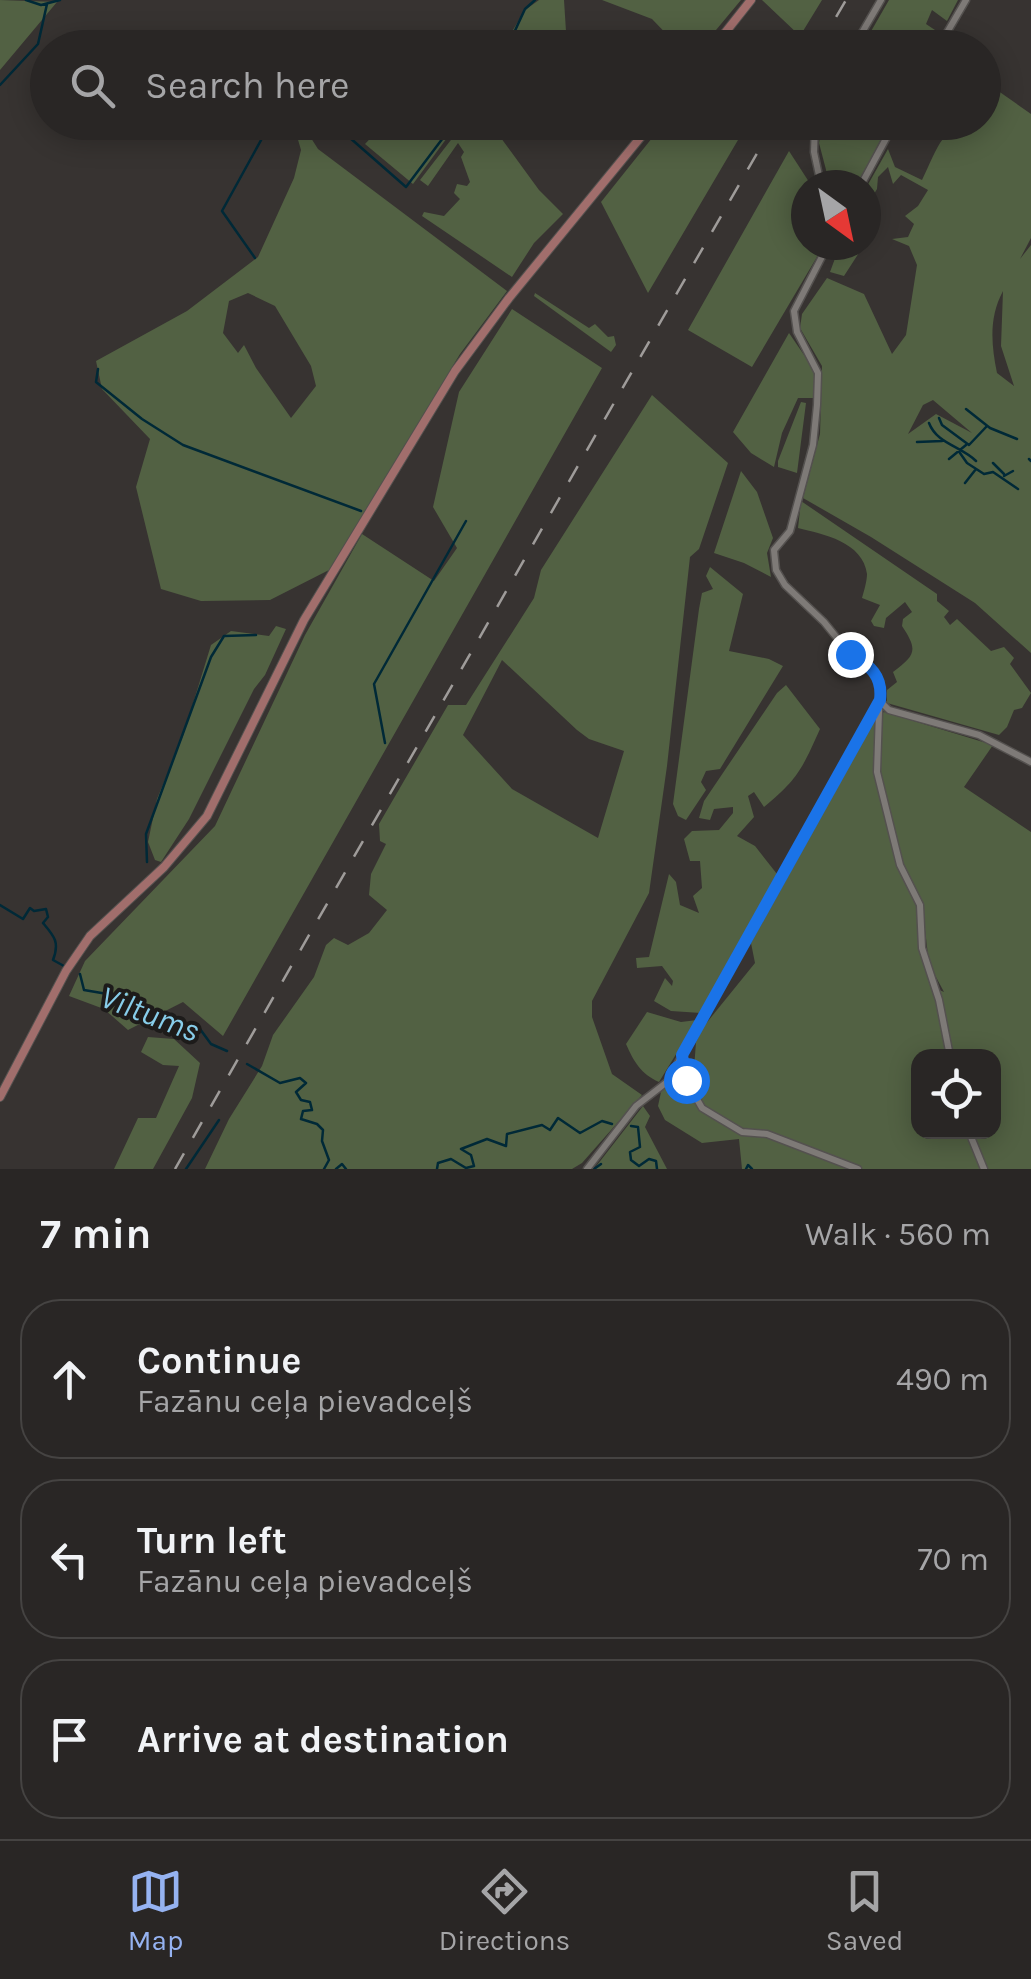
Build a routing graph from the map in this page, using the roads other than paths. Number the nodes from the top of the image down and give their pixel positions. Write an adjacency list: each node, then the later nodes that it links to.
1 (751, 0): 4 (main road)
2 (881, 0): 5 (street)
3 (966, 0): 6 (street)
4 (727, 30)
5 (864, 30)
6 (948, 30)
7 (638, 140): 17 (main road)
8 (814, 140): 10 (street)
9 (885, 140): 11 (street)
10 (818, 170)
11 (869, 170)
12 (820, 260): 13 (street)
13 (880, 700): 14 (street); 15 (street); 16 (street)
14 (1031, 762)
15 (949, 1049)
16 (682, 1055): 19 (street); 20 (street)
17 (0, 1096)
18 (972, 1139): 21 (street)
19 (588, 1169)
20 (858, 1169)
21 (984, 1169)

